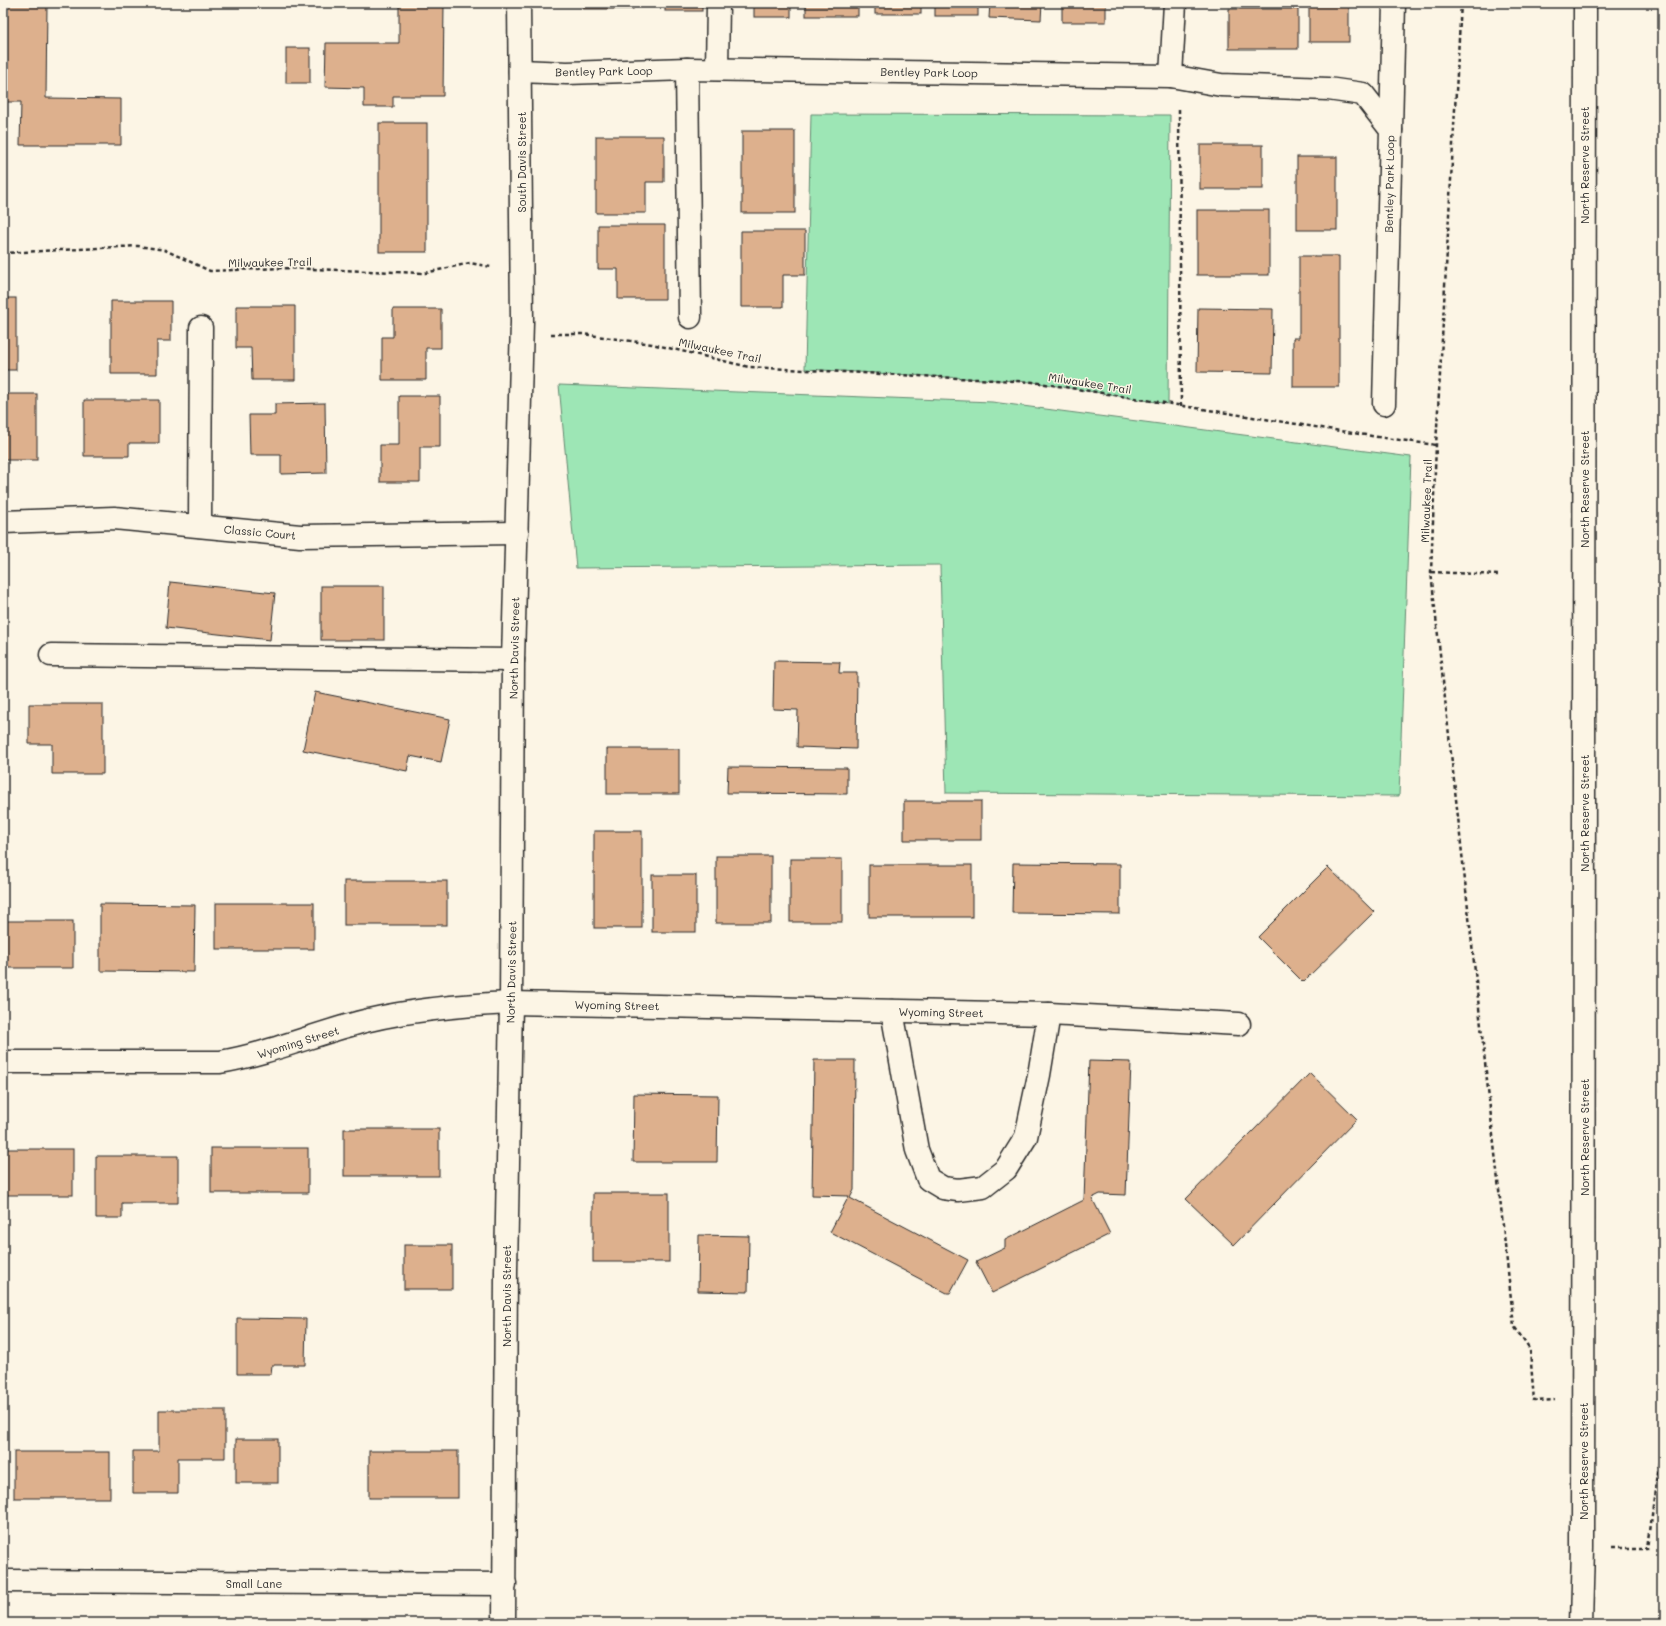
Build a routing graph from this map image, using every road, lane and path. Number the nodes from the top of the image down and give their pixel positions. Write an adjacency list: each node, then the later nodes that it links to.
1 (519, 3): 9 (main road, South Davis Street)
2 (718, 3): 8 (main road)
3 (1175, 3): 10 (main road)
4 (1394, 3): 12 (main road)
5 (1461, 3): 21 (path)
6 (1585, 3): 34 (main road, North Reserve Street)
7 (687, 69): 8 (main road, Bentley Park Loop); 9 (main road, Bentley Park Loop); 15 (main road)
8 (717, 69): 10 (main road, Bentley Park Loop)
9 (520, 71): 16 (main road, South Davis Street)
10 (1171, 76): 12 (main road, Bentley Park Loop)
11 (1179, 109): 20 (path)
12 (1391, 130): 19 (main road, Bentley Park Loop)
13 (3, 253): 14 (path, Milwaukee Trail)
14 (498, 268)
15 (690, 317)
16 (522, 322): 24 (main road, North Davis Street)
17 (201, 328): 23 (main road)
18 (545, 334): 20 (path, Milwaukee Trail)
19 (1384, 404)
20 (1181, 406): 21 (path, Milwaukee Trail)
21 (1436, 445): 25 (path, Milwaukee Trail)
22 (3, 522): 23 (main road, Classic Court)
23 (200, 526): 24 (main road, Classic Court)
24 (517, 533): 28 (main road, North Davis Street)
25 (1431, 572): 26 (path); 34 (path, Milwaukee Trail)
26 (1499, 575)
27 (51, 655): 28 (main road)
28 (513, 660): 29 (main road, North Davis Street)
29 (511, 1003): 30 (main road, Wyoming Street); 33 (main road, Wyoming Street); 38 (main road, North Davis Street)
30 (892, 1011): 31 (main road, Wyoming Street); 31 (main road)
31 (1049, 1014): 32 (main road, Wyoming Street)
32 (1239, 1024)
33 (3, 1062)
34 (1583, 1400): 36 (main road, North Reserve Street)
35 (1663, 1428): 36 (path)
36 (1583, 1548): 40 (main road, North Reserve Street)
37 (3, 1581): 38 (main road, Small Lane)
38 (505, 1584): 39 (main road, North Davis Street)
39 (504, 1623)
40 (1581, 1623)

